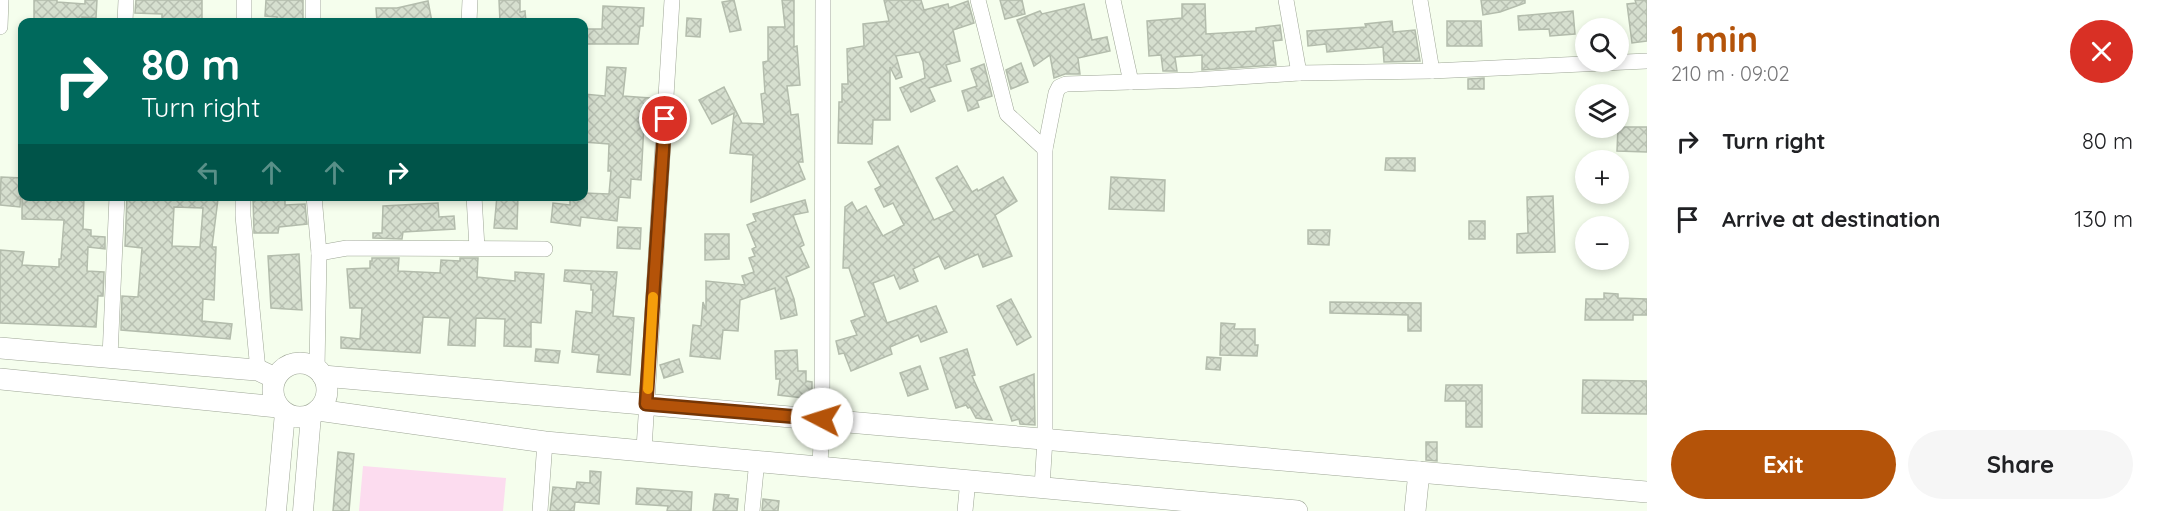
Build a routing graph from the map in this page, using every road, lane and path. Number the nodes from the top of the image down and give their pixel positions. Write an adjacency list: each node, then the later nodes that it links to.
1 (2, 0): 16 (street)
2 (126, 0): 12 (street)
3 (244, 0): 13 (street)
4 (313, 0): 14 (street)
5 (470, 0): 15 (street)
6 (672, 0): 34 (street)
7 (823, 0): 37 (street)
8 (978, 0): 21 (street)
9 (1113, 0): 20 (street)
10 (1286, 0): 19 (street)
11 (1420, 0): 18 (street)
12 (125, 18)
13 (244, 18)
14 (313, 18)
15 (469, 18)
16 (0, 27)
17 (1647, 61): 18 (street)
18 (1432, 71): 19 (street)
19 (1299, 73): 20 (street)
20 (1131, 82): 21 (street)
21 (1046, 149): 38 (street)
22 (117, 201): 30 (street)
23 (243, 201): 32 (street)
24 (314, 201): 28 (street)
25 (474, 201): 26 (street)
26 (477, 248): 27 (street); 28 (street)
27 (545, 249)
28 (319, 253): 31 (street)
29 (0, 348): 30 (main road)
30 (110, 357): 32 (main road)
31 (320, 372): 32 (main road); 34 (main road); 36 (main road)
32 (266, 374): 35 (main road)
33 (0, 379): 35 (main road)
34 (646, 404): 37 (main road); 40 (street)
35 (281, 410): 36 (main road); 47 (street)
36 (315, 413): 39 (main road); 48 (street)
37 (822, 419): 38 (main road); 42 (street)
38 (1045, 438): 43 (main road); 45 (street)
39 (545, 442): 40 (main road); 49 (street)
40 (644, 449): 41 (main road)
41 (757, 460): 42 (main road); 50 (street)
42 (820, 466): 44 (main road)
43 (1419, 472): 46 (main road); 53 (main road)
44 (968, 480): 45 (main road); 51 (street)
45 (1042, 487): 52 (main road)
46 (1647, 492)
47 (276, 511)
48 (303, 511)
49 (540, 511)
50 (752, 511)
51 (965, 511)
52 (1297, 511)
53 (1415, 511)

